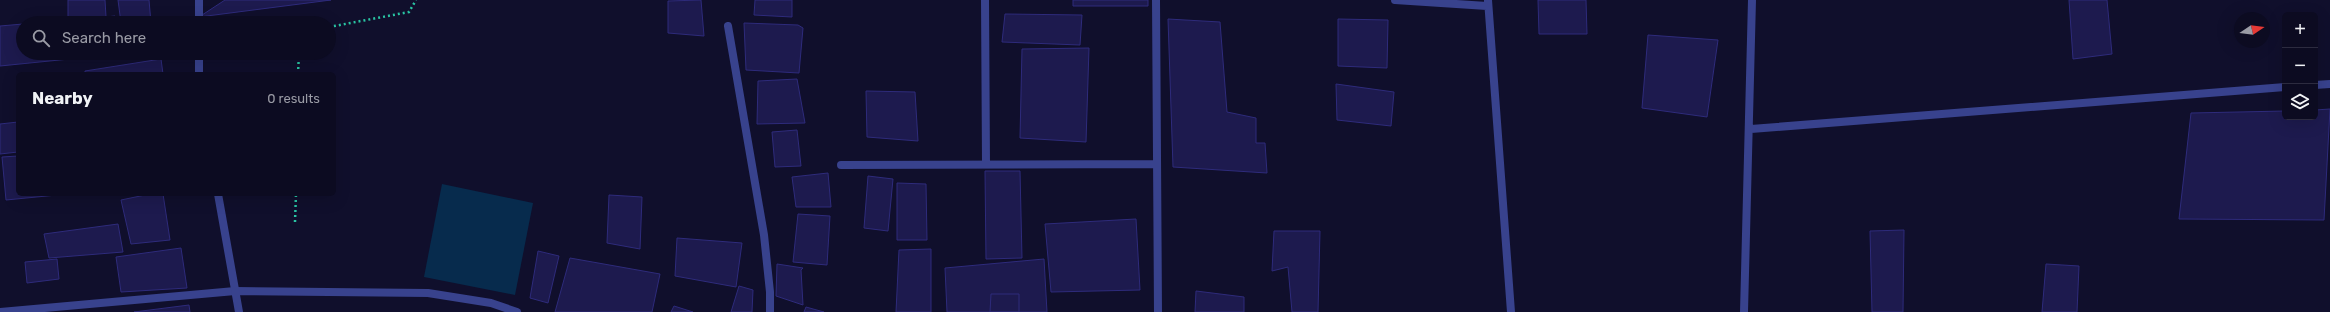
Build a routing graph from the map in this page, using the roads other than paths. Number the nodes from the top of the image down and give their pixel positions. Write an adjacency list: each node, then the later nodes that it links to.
1 (199, 0): 7 (street)
2 (985, 0): 15 (street)
3 (1156, 0): 16 (street)
4 (1395, 0): 6 (street)
5 (1752, 0): 14 (street)
6 (1488, 3): 25 (street)
7 (199, 16)
8 (728, 26): 23 (street)
9 (199, 60): 10 (street)
10 (199, 72)
11 (2330, 84): 12 (street)
12 (2318, 85)
13 (2282, 87): 14 (street)
14 (1751, 129): 26 (street)
15 (986, 164): 16 (street); 17 (street)
16 (1157, 164): 24 (street)
17 (840, 165)
18 (218, 196): 19 (street)
19 (235, 291): 20 (street); 21 (street); 22 (street)
20 (0, 312)
21 (239, 312)
22 (517, 312)
23 (770, 312)
24 (1158, 312)
25 (1511, 312)
26 (1744, 312)

